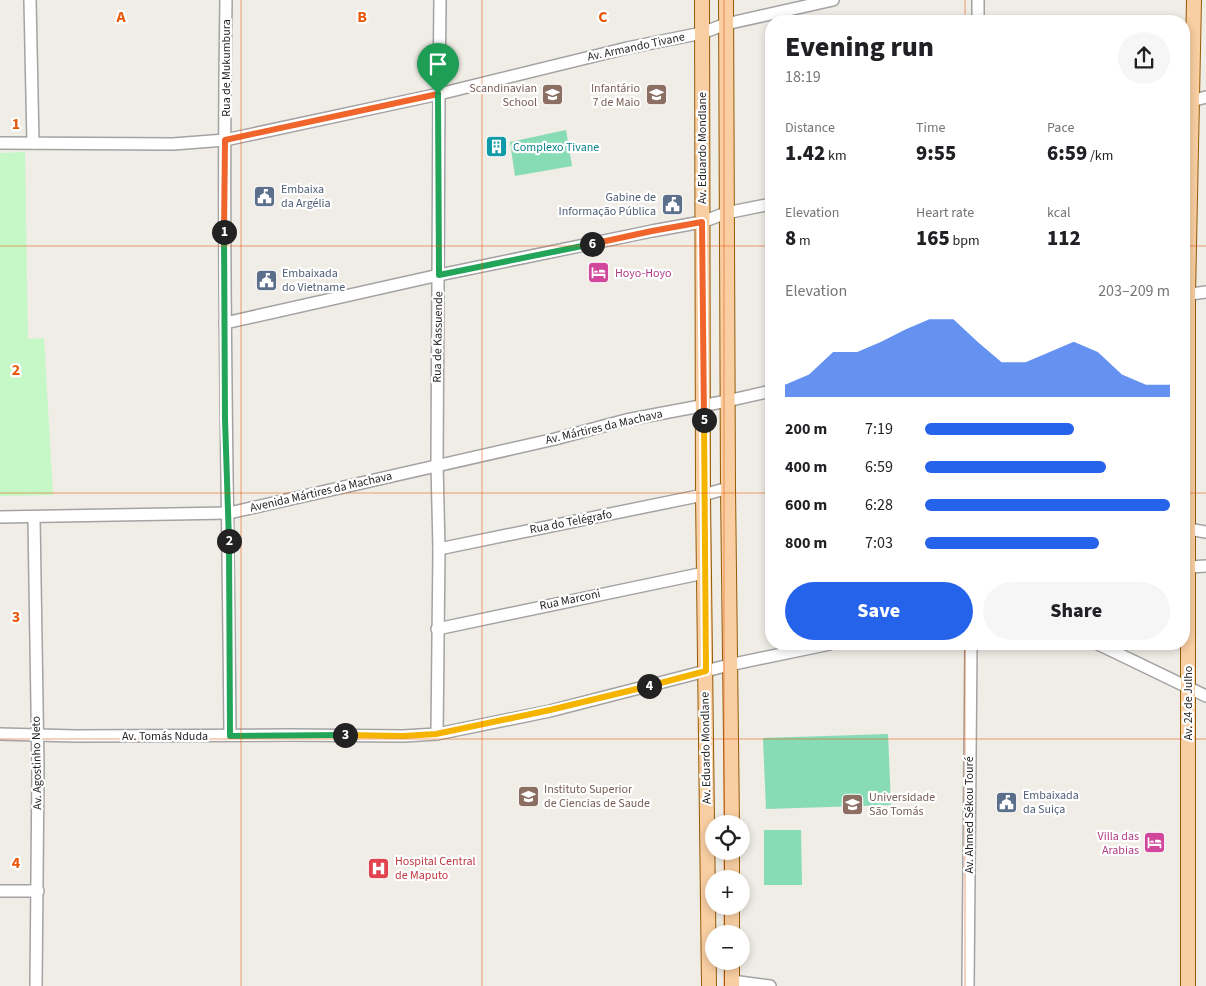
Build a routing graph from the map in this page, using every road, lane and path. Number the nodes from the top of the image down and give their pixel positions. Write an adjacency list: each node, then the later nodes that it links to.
1 (30, 0): 18 (street)
2 (226, 0): 16 (street, Rua de Mukumbura)
3 (440, 0): 14 (street, Rua de Kassuende)
4 (702, 0): 13 (main road, Av. Eduardo Mondlane)
5 (726, 0): 12 (main road, Av. Eduardo Mondlane)
6 (833, 0): 10 (street, Av. Armando Tivane)
7 (978, 0): 11 (street)
8 (1194, 0): 15 (main road, Av. 24 de Julho)
9 (765, 15): 12 (street, Av. Armando Tivane)
10 (766, 15)
11 (978, 15)
12 (726, 24): 13 (street, Av. Armando Tivane); 21 (main road, Av. Eduardo Mondlane)
13 (702, 33): 14 (street, Av. Armando Tivane); 22 (main road, Av. Eduardo Mondlane)
14 (438, 94): 16 (street, Av. Armando Tivane); 23 (street, Rua de Kassuende)
15 (1194, 100): 19 (main road, Av. 24 de Julho)
16 (225, 140): 18 (street); 26 (street, Rua de Mukumbura)
17 (0, 143): 18 (street)
18 (33, 143)
19 (1190, 198)
20 (765, 205): 21 (street)
21 (726, 213): 22 (street); 28 (main road, Av. Eduardo Mondlane)
22 (702, 222): 23 (street); 29 (main road, Av. Eduardo Mondlane)
23 (439, 275): 26 (street); 30 (street, Rua de Kassuende)
24 (1206, 292): 25 (street)
25 (1190, 294)
26 (225, 323): 33 (street, Rua de Mukumbura)
27 (765, 392): 28 (street, Av. Mártires da Machava)
28 (727, 401): 29 (street, Av. Mártires da Machava); 31 (main road, Av. Eduardo Mondlane)
29 (703, 405): 30 (street, Av. Mártires da Machava); 32 (main road, Av. Eduardo Mondlane)
30 (437, 464): 33 (street, Avenida Mártires da Machava); 38 (street, Rua de Kassuende)
31 (728, 488): 32 (street, Rua do Telégrafo); 47 (main road, Av. Eduardo Mondlane)
32 (703, 495): 38 (street, Rua do Telégrafo); 41 (main road, Av. Eduardo Mondlane)
33 (228, 513): 35 (street, Avenida Mártires da Machava); 54 (street, Rua de Mukumbura)
34 (0, 517): 35 (street)
35 (29, 518): 52 (street, Av. Agostinho Neto)
36 (1190, 529): 37 (street)
37 (1206, 532)
38 (439, 548): 42 (street)
39 (1206, 566): 40 (street)
40 (1190, 568)
41 (704, 573): 42 (street, Rua Marconi); 48 (main road, Av. Eduardo Mondlane)
42 (437, 629): 53 (street)
43 (801, 650): 47 (street, Av. Tomás Nduda)
44 (971, 650): 63 (street, Av. Ahmed Sékou Touré)
45 (1111, 650): 49 (street)
46 (1189, 650): 49 (main road, Av. 24 de Julho)
47 (729, 665): 48 (street, Av. Tomás Nduda); 55 (main road, Av. Eduardo Mondlane)
48 (706, 671): 53 (street, Av. Tomás Nduda); 61 (main road, Av. Eduardo Mondlane)
49 (1188, 686): 50 (street); 64 (main road, Av. 24 de Julho)
50 (1206, 696)
51 (0, 734): 52 (street, Av. Tomás Nduda)
52 (37, 734): 54 (street, Av. Tomás Nduda); 57 (street, Av. Agostinho Neto)
53 (436, 734): 54 (street, Av. Tomás Nduda)
54 (230, 736)
55 (732, 815)
56 (0, 891): 57 (street)
57 (38, 891): 60 (street, Av. Agostinho Neto)
58 (732, 970): 59 (main road)
59 (732, 983): 62 (street)
60 (36, 986)
61 (709, 986)
62 (770, 986)
63 (968, 986)
64 (1188, 986)

